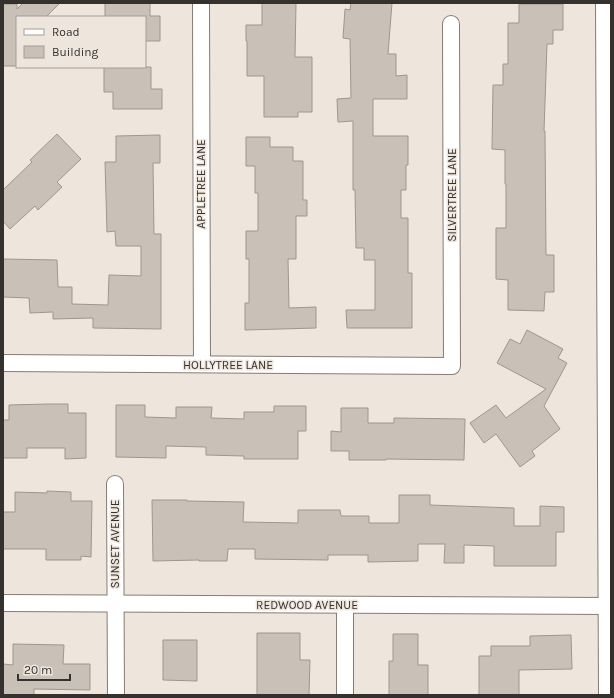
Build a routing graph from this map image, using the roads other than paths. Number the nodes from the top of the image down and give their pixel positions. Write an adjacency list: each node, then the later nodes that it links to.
1 (200, 3): 5 (street, APPLETREE LANE)
2 (606, 3): 11 (street)
3 (451, 24): 6 (street, SILVERTREE LANE)
4 (3, 363): 5 (street, HOLLYTREE LANE)
5 (202, 364): 6 (street, HOLLYTREE LANE)
6 (452, 366)
7 (115, 484): 9 (street, SUNSET AVENUE)
8 (3, 603): 9 (street, REDWOOD AVENUE)
9 (115, 604): 10 (street, REDWOOD AVENUE); 12 (street, SUNSET AVENUE)
10 (345, 606): 11 (street, REDWOOD AVENUE); 13 (street)
11 (610, 606): 14 (street)
12 (116, 695)
13 (344, 695)
14 (609, 695)

